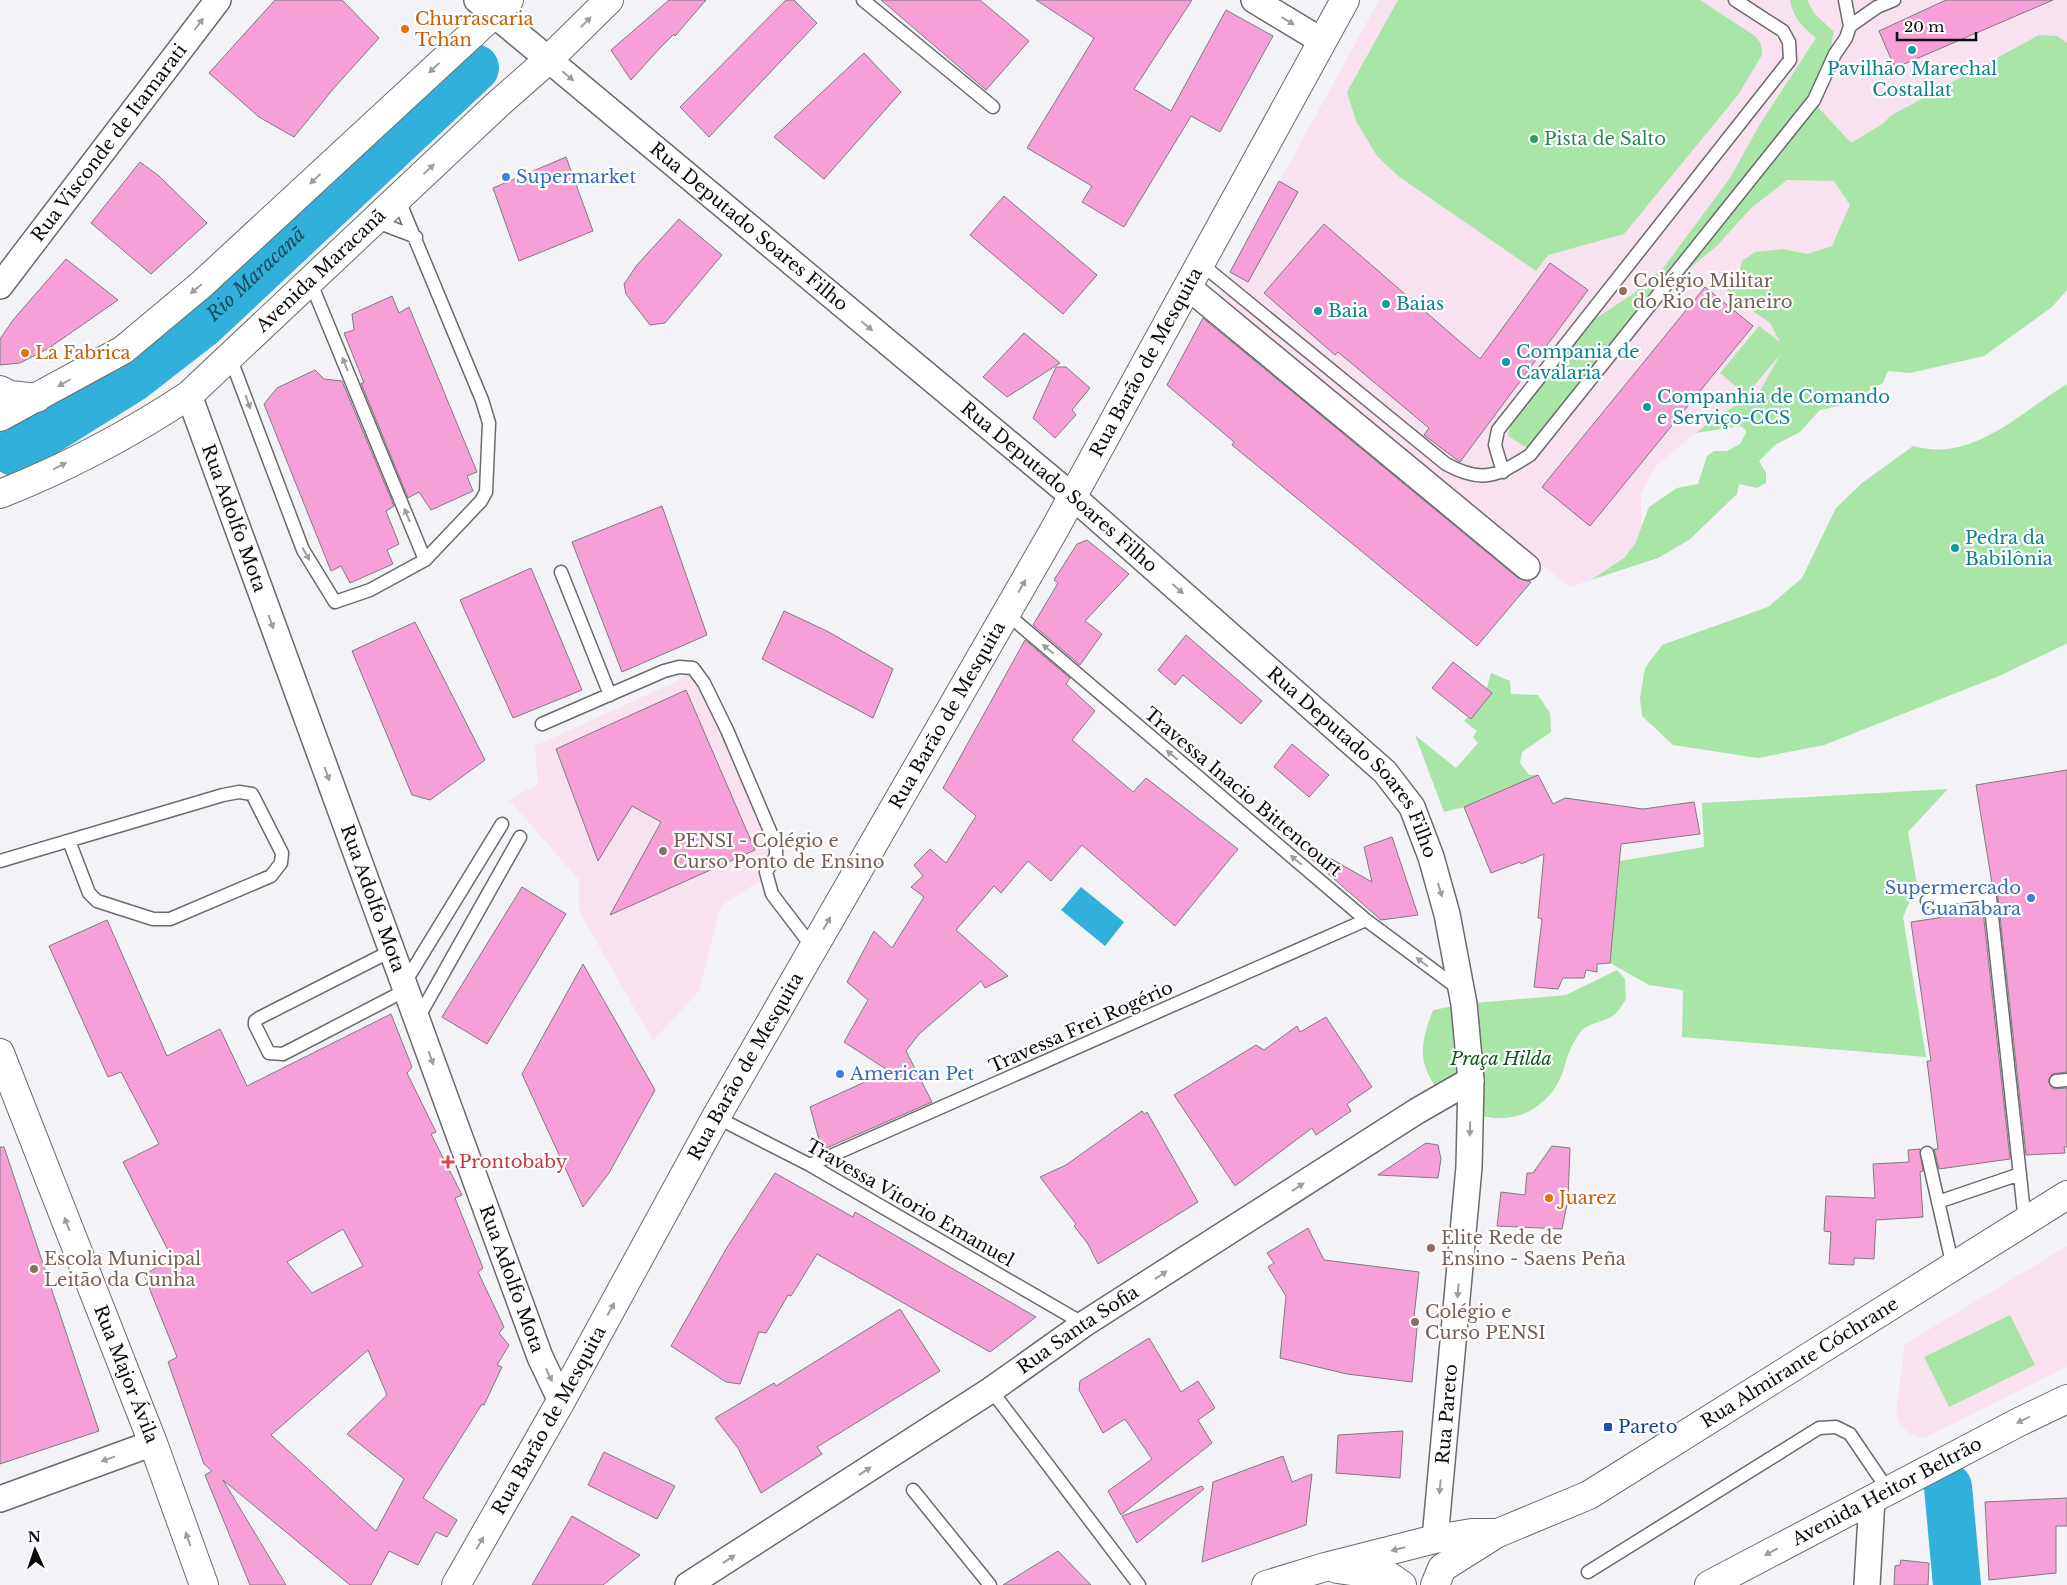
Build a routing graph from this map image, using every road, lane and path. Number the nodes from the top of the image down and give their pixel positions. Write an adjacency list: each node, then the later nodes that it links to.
1 (218, 0): 19 (street, Rua Visconde de Itamarati, one-way to 1)
2 (609, 0): 12 (street, Avenida Maracanã, one-way to 2)
3 (863, 0): 13 (lane)
4 (1254, 0): 11 (street, one-way to 11)
5 (1345, 0): 11 (street, Rua Barão de Mesquita)
6 (1735, 0): 24 (lane)
7 (1845, 0): 10 (lane)
8 (1894, 0): 10 (lane)
9 (493, 4): 12 (street, Rua Deputado Soares Filho); 23 (street, one-way to 23)
10 (1850, 26): 24 (lane)
11 (1322, 41): 17 (street, Rua Barão de Mesquita)
12 (548, 60): 14 (street, Avenida Maracanã, one-way to 12); 27 (street, Rua Deputado Soares Filho, one-way to 27)
13 (993, 107)
14 (398, 198): 15 (street, Avenida Maracanã); 16 (lane)
15 (374, 220): 16 (lane); 18 (street, Avenida Maracanã)
16 (416, 237): 28 (lane)
17 (1200, 263): 20 (street, Rua Barão de Mesquita); 24 (lane)
18 (310, 281): 21 (street, Avenida Maracanã); 28 (lane, one-way to 18)
19 (0, 286)
20 (1188, 287): 27 (street, Rua Barão de Mesquita); 29 (street)
21 (230, 357): 22 (street, Avenida Maracanã); 28 (lane, one-way to 28)
22 (189, 395): 25 (street, Avenida Maracanã, one-way to 22); 41 (street, Rua Adolfo Mota, one-way to 41)
23 (2, 412)
24 (1503, 472)
25 (12, 481): 26 (street, Avenida Maracanã)
26 (0, 494)
27 (1072, 496): 31 (street, Rua Barão de Mesquita, one-way to 27); 43 (street, Rua Deputado Soares Filho, one-way to 43)
28 (425, 560)
29 (1527, 567)
30 (561, 572): 32 (lane)
31 (1006, 613): 39 (lane, Travessa Inacio Bittencourt, one-way to 31); 40 (street, Rua Barão de Mesquita, one-way to 31)
32 (610, 695): 33 (lane); 40 (lane)
33 (542, 724)
34 (502, 824): 42 (lane)
35 (520, 837): 44 (lane)
36 (70, 841): 36 (lane); 37 (lane)
37 (0, 861)
38 (1927, 901): 50 (lane)
39 (1366, 920): 43 (lane, Travessa Inacio Bittencourt, one-way to 39); 49 (lane, Travessa Frei Rogério)
40 (813, 948): 47 (street, Rua Barão de Mesquita)
41 (391, 951): 42 (street, Rua Adolfo Mota); 42 (lane)
42 (405, 987): 44 (street, Rua Adolfo Mota)
43 (1461, 991): 46 (street, Rua Deputado Soares Filho)
44 (417, 1020): 58 (street, Rua Adolfo Mota, one-way to 58)
45 (0, 1053): 59 (street, Rua Major Ávila, one-way to 45)
46 (1470, 1080): 55 (street, Rua Santa Sofia, one-way to 46); 64 (street, Rua Pareto, one-way to 64)
47 (716, 1117): 49 (lane, Travessa Vitorio Emanuel); 58 (street, Rua Barão de Mesquita, one-way to 47)
48 (1927, 1154): 52 (lane)
49 (810, 1165): 55 (lane, Travessa Vitorio Emanuel)
50 (2020, 1174): 52 (lane); 53 (lane)
51 (2067, 1195): 53 (street, Rua Almirante Cóchrane)
52 (1938, 1202): 54 (lane)
53 (2025, 1222): 54 (street, Rua Almirante Cóchrane)
54 (1953, 1267): 63 (street, Rua Almirante Cóchrane)
55 (1084, 1324): 56 (street, Rua Santa Sofia)
56 (991, 1390): 69 (street, Rua Santa Sofia, one-way to 56); 71 (lane)
57 (2067, 1399): 61 (street, Avenida Heitor Beltrão, one-way to 61)
58 (561, 1401): 68 (street, Rua Barão de Mesquita, one-way to 58)
59 (154, 1443): 62 (street, one-way to 62); 67 (street, Rua Major Ávila, one-way to 59)
60 (913, 1490): 70 (lane)
61 (1880, 1494): 66 (lane); 75 (street, Avenida Heitor Beltrão, one-way to 75); 76 (street)
62 (0, 1499)
63 (1498, 1533): 64 (street, Rua Almirante Cóchrane); 74 (street)
64 (1435, 1539): 65 (street, Rua Almirante Cóchrane, one-way to 65)
65 (1325, 1567): 72 (street, Rua Almirante Cóchrane); 73 (street)
66 (1588, 1572)
67 (204, 1585)
68 (456, 1585)
69 (688, 1585)
70 (990, 1585)
71 (1139, 1585)
72 (1266, 1585)
73 (1402, 1585)
74 (1435, 1585)
75 (1709, 1585)
76 (1867, 1585)

